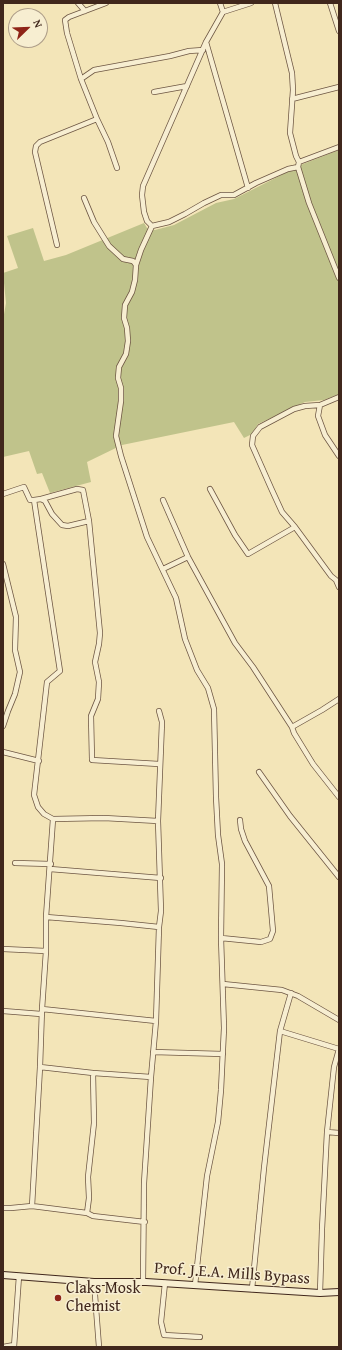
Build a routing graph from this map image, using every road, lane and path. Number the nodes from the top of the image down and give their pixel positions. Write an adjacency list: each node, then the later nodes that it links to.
1 (78, 3): 7 (street)
2 (106, 3): 7 (street)
3 (220, 3): 8 (street)
4 (251, 3): 8 (street)
5 (275, 3): 16 (street)
6 (330, 3): 9 (street)
7 (85, 11): 12 (street)
8 (223, 12): 10 (street)
9 (339, 31)
10 (206, 42): 11 (street); 21 (street)
11 (203, 50): 12 (street); 13 (street)
12 (81, 79): 17 (street)
13 (186, 86): 15 (street); 23 (street)
14 (339, 87): 16 (street)
15 (154, 92)
16 (292, 99): 19 (street)
17 (97, 119): 20 (street); 24 (street)
18 (339, 147): 19 (street)
19 (299, 164): 21 (street); 26 (street)
20 (117, 168)
21 (248, 188): 23 (street)
22 (84, 198): 25 (street)
23 (152, 226): 25 (street)
24 (57, 245)
25 (136, 265): 39 (street)
26 (339, 278)
27 (339, 397): 28 (street)
28 (320, 405): 29 (street); 36 (street)
29 (339, 456)
30 (210, 490): 36 (street)
31 (3, 494): 33 (street)
32 (41, 499): 33 (street); 35 (street); 35 (street)
33 (34, 500): 46 (street)
34 (162, 500): 37 (street)
35 (89, 521): 47 (street)
36 (295, 527): 40 (street)
37 (188, 557): 39 (street); 44 (street)
38 (3, 564): 43 (street)
39 (163, 569): 59 (street)
40 (339, 587)
41 (339, 699): 44 (street)
42 (159, 711): 47 (street)
43 (3, 726)
44 (292, 727): 49 (street)
45 (3, 752): 46 (street)
46 (39, 761): 50 (street)
47 (159, 764): 52 (street)
48 (259, 772): 55 (street)
49 (339, 797)
50 (53, 819): 52 (street); 54 (street)
51 (240, 820): 59 (street)
52 (158, 821): 56 (street)
53 (16, 862): 54 (street)
54 (50, 867): 56 (street); 57 (street)
55 (339, 877)
56 (161, 878): 58 (street)
57 (46, 917): 58 (street); 61 (street)
58 (159, 927): 67 (street)
59 (222, 938): 62 (street)
60 (3, 949): 61 (street)
61 (46, 951): 65 (street)
62 (223, 984): 63 (street); 71 (street)
63 (291, 993): 66 (street); 68 (street)
64 (3, 1011): 65 (street)
65 (42, 1011): 67 (street); 72 (street)
66 (339, 1020)
67 (156, 1021): 70 (street)
68 (280, 1031): 69 (street); 87 (street)
69 (339, 1049): 75 (street)
70 (153, 1052): 71 (street); 74 (street)
71 (223, 1054): 86 (street)
72 (40, 1067): 73 (street); 77 (street)
73 (93, 1073): 74 (street); 79 (street)
74 (151, 1077): 80 (street)
75 (327, 1132): 76 (street); 89 (street)
76 (339, 1133)
77 (32, 1206): 78 (street); 79 (street)
78 (3, 1208)
79 (87, 1212): 80 (street)
80 (145, 1222): 84 (street)
81 (3, 1275): 82 (street, Prof. J.E.A. Mills Bypass)
82 (19, 1276): 83 (street, Prof. J.E.A. Mills Bypass); 92 (street)
83 (94, 1282): 84 (street, Prof. J.E.A. Mills Bypass); 93 (street)
84 (143, 1282): 85 (street, Prof. J.E.A. Mills Bypass)
85 (165, 1283): 86 (street, Prof. J.E.A. Mills Bypass); 90 (street)
86 (195, 1285): 87 (street, Prof. J.E.A. Mills Bypass)
87 (252, 1289): 89 (street, Prof. J.E.A. Mills Bypass)
88 (339, 1292): 89 (street, Prof. J.E.A. Mills Bypass)
89 (320, 1293)
90 (200, 1337)
91 (3, 1346): 92 (street)
92 (14, 1346)
93 (99, 1347)

